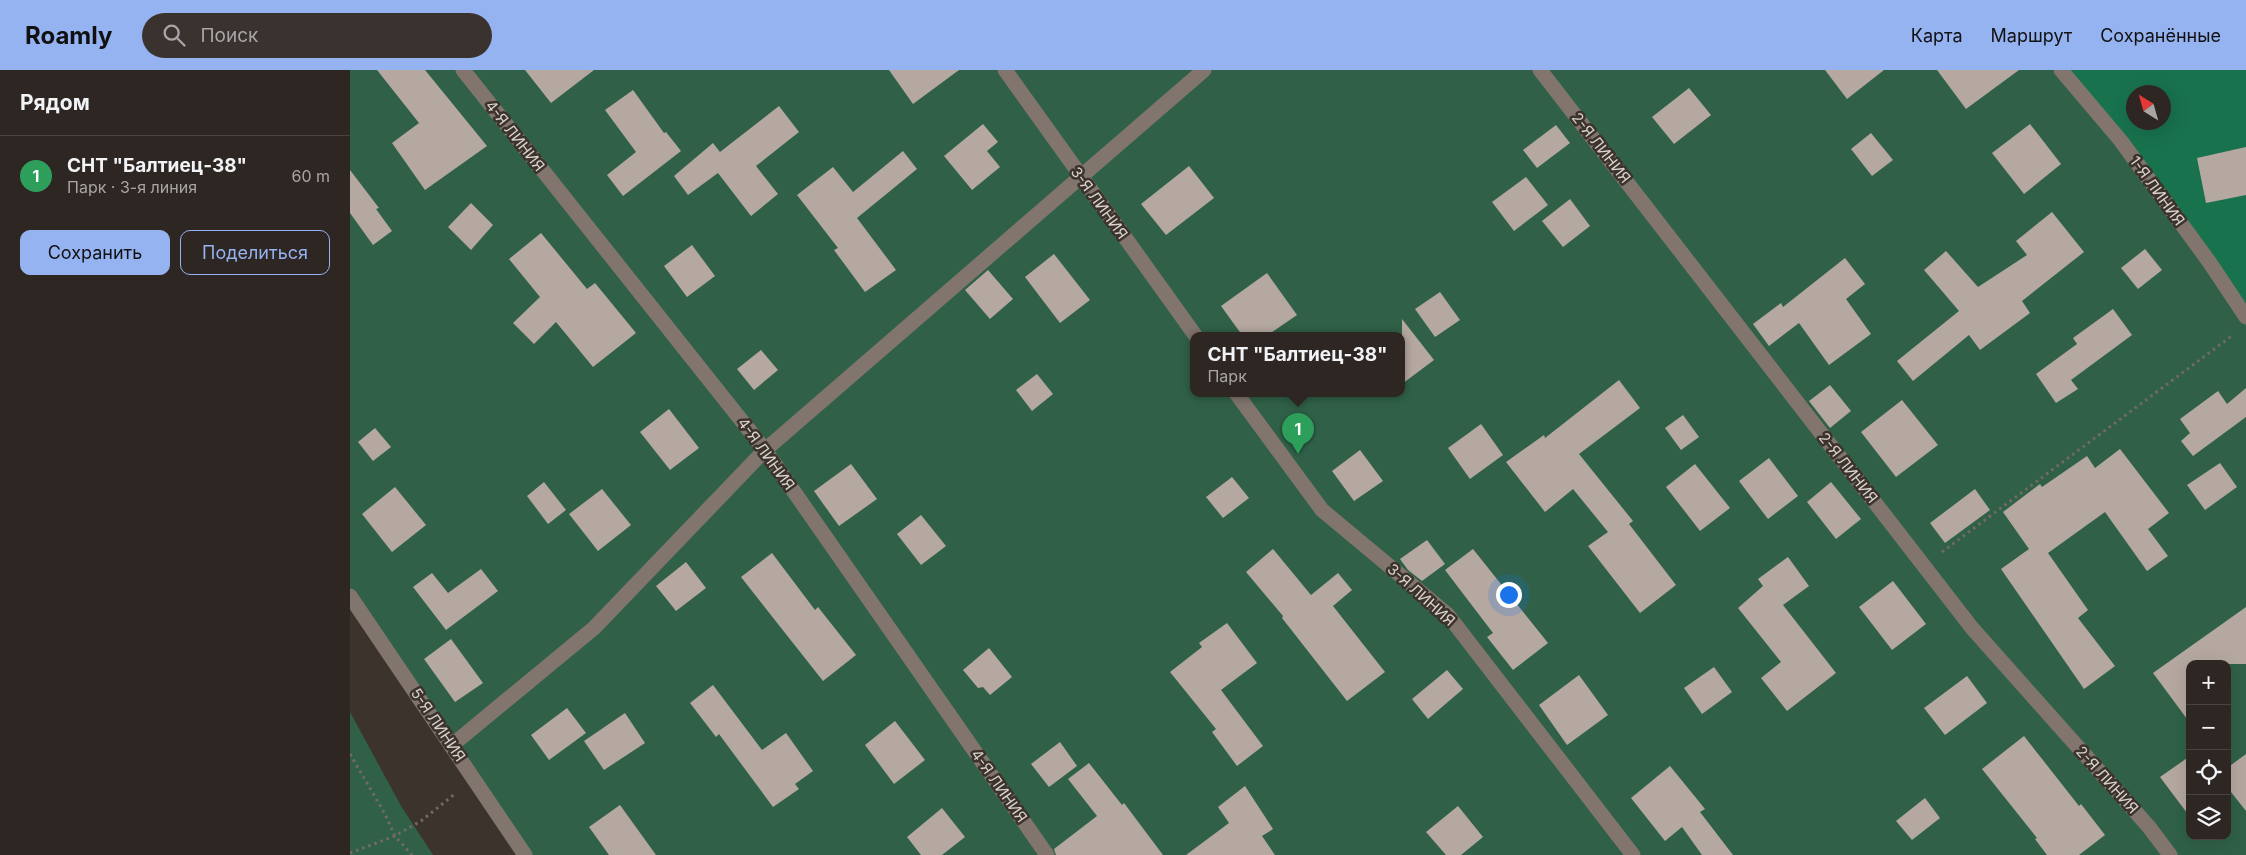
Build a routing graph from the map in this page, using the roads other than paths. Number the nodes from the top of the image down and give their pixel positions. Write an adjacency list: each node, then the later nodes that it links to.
1 (463, 70): 10 (street, 4-Я ЛИНИЯ)
2 (1005, 70): 6 (street, 3-Я ЛИНИЯ)
3 (1204, 70): 6 (street)
4 (1540, 70): 16 (street, 2-Я ЛИНИЯ)
5 (2061, 70): 7 (street, 1-Я ЛИНИЯ)
6 (1080, 178): 8 (street, 3-Я ЛИНИЯ); 10 (street)
7 (2246, 317)
8 (1193, 332)
9 (1239, 397): 15 (street, 3-Я ЛИНИЯ)
10 (765, 450): 12 (street); 14 (street, 4-Я ЛИНИЯ)
11 (350, 596): 12 (street, 5-Я ЛИНИЯ)
12 (451, 746): 13 (street, 5-Я ЛИНИЯ)
13 (525, 855)
14 (1047, 855)
15 (1632, 855)
16 (2170, 855)

